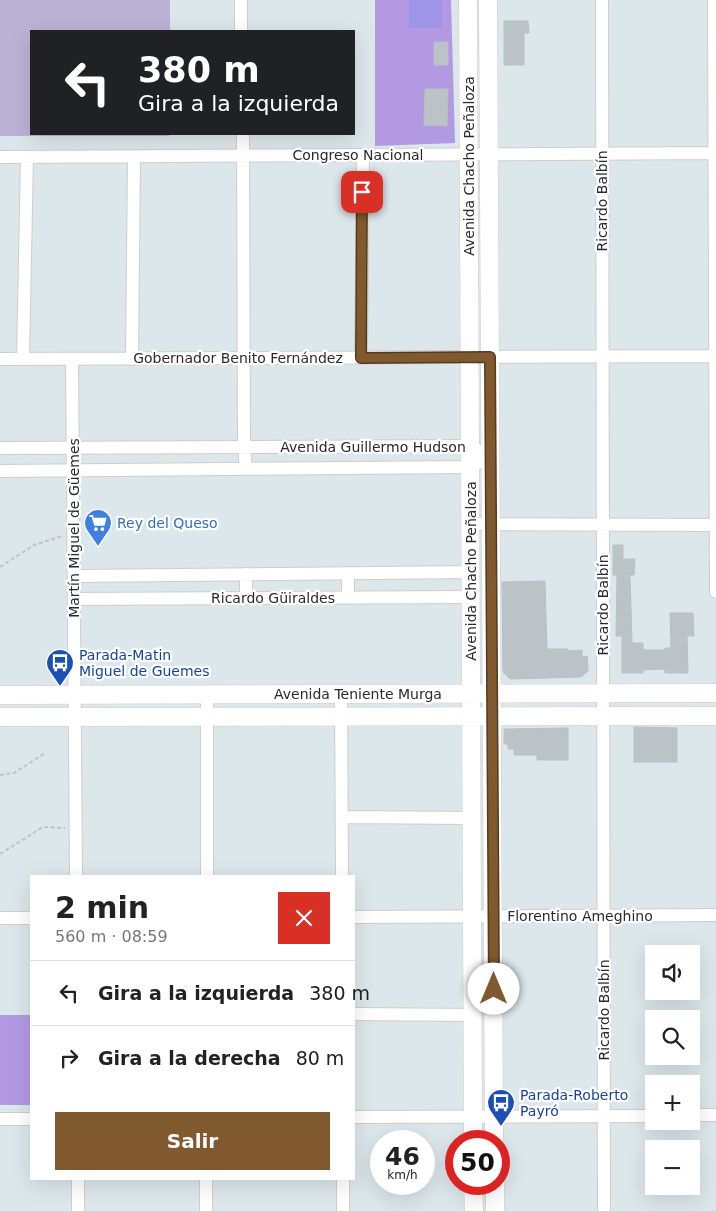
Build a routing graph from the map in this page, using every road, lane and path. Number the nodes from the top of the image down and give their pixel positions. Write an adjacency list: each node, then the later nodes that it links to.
1 (241, 0): 6 (street)
2 (468, 0): 10 (main road, Avenida Chacho Peñaloza)
3 (488, 0): 11 (main road, Avenida Chacho Peñaloza)
4 (602, 0): 8 (street, Ricardo Balbín)
5 (714, 0): 9 (street)
6 (241, 30)
7 (244, 135): 14 (street)
8 (602, 153): 9 (street, Congreso Nacional); 11 (street, Congreso Nacional); 19 (street, Ricardo Balbín)
9 (715, 153): 17 (street)
10 (468, 154): 11 (street, Congreso Nacional); 12 (street, Congreso Nacional); 22 (main road, Avenida Chacho Peñaloza)
11 (488, 154): 18 (main road, Avenida Chacho Peñaloza)
12 (363, 155): 14 (street, Congreso Nacional); 21 (street)
13 (134, 156): 14 (street, Congreso Nacional); 16 (street, Congreso Nacional); 25 (street)
14 (244, 156): 20 (street)
15 (0, 157): 16 (street, Congreso Nacional)
16 (27, 157): 23 (street)
17 (716, 356): 19 (street, Gobernador Benito Fernández); 39 (street)
18 (490, 357): 19 (street, Gobernador Benito Fernández); 22 (street, Gobernador Benito Fernández); 31 (main road, Avenida Chacho Peñaloza)
19 (603, 357): 38 (street, Ricardo Balbín)
20 (244, 358): 21 (street, Gobernador Benito Fernández); 25 (street, Gobernador Benito Fernández); 27 (street)
21 (361, 358): 22 (street, Gobernador Benito Fernández)
22 (470, 358): 28 (main road, Avenida Chacho Peñaloza)
23 (23, 359): 24 (street, Gobernador Benito Fernández); 26 (street, Gobernador Benito Fernández)
24 (72, 359): 25 (street, Gobernador Benito Fernández); 29 (street, Martín Miguel de Güemes)
25 (132, 359)
26 (0, 360)
27 (244, 446): 28 (street, Avenida Guillermo Hudson); 29 (street, Avenida Guillermo Hudson); 33 (street)
28 (470, 446): 31 (street, Avenida Guillermo Hudson); 32 (main road, Avenida Chacho Peñaloza)
29 (73, 447): 30 (street, Avenida Guillermo Hudson); 35 (street, Martín Miguel de Güemes)
30 (0, 448)
31 (490, 456): 32 (street, Avenida Guillermo Hudson); 37 (main road, Avenida Chacho Peñaloza)
32 (471, 467): 33 (street, Avenida Guillermo Hudson); 36 (main road, Avenida Chacho Peñaloza)
33 (246, 469): 35 (street, Avenida Guillermo Hudson)
34 (0, 471): 35 (street, Avenida Guillermo Hudson)
35 (74, 471): 40 (street, Martín Miguel de Güemes)
36 (471, 524): 37 (street); 42 (main road, Avenida Chacho Peñaloza)
37 (491, 524): 38 (street); 56 (main road, Avenida Chacho Peñaloza)
38 (602, 525): 39 (street); 51 (street, Ricardo Balbín)
39 (716, 525): 46 (street)
40 (74, 532): 41 (path); 45 (street, Martín Miguel de Güemes)
41 (0, 567)
42 (471, 572): 43 (street, Ricardo Güiraldes); 47 (main road, Avenida Chacho Peñaloza)
43 (348, 573): 44 (street, Ricardo Güiraldes); 49 (street)
44 (246, 574): 45 (street, Ricardo Güiraldes); 48 (street)
45 (74, 576): 50 (street, Martín Miguel de Güemes)
46 (716, 592)
47 (471, 597): 49 (street, Ricardo Güiraldes); 55 (main road, Avenida Chacho Peñaloza)
48 (246, 598): 49 (street, Ricardo Güiraldes); 50 (street, Ricardo Güiraldes)
49 (348, 598)
50 (74, 599): 58 (street, Martín Miguel de Güemes)
51 (603, 693): 52 (main road, Avenida Teniente Murga); 56 (main road, Avenida Teniente Murga); 62 (street, Ricardo Balbín)
52 (716, 693)
53 (206, 694): 54 (main road, Avenida Teniente Murga); 58 (main road, Avenida Teniente Murga); 66 (street)
54 (341, 694): 55 (main road, Avenida Teniente Murga); 59 (street)
55 (471, 694): 56 (main road, Avenida Teniente Murga); 60 (main road, Avenida Chacho Peñaloza)
56 (492, 694): 61 (main road, Avenida Chacho Peñaloza)
57 (0, 695): 58 (main road, Avenida Teniente Murga)
58 (75, 695): 65 (street, Martín Miguel de Güemes)
59 (341, 716): 60 (main road, Avenida Teniente Murga); 66 (main road, Avenida Teniente Murga); 69 (street)
60 (471, 716): 61 (main road, Avenida Teniente Murga); 70 (main road, Avenida Chacho Peñaloza)
61 (492, 716): 62 (main road, Avenida Teniente Murga); 77 (main road, Avenida Chacho Peñaloza)
62 (603, 716): 63 (main road, Avenida Teniente Murga); 78 (street, Ricardo Balbín)
63 (716, 716)
64 (0, 717): 65 (main road, Avenida Teniente Murga)
65 (75, 717): 66 (main road, Avenida Teniente Murga); 71 (street, Martín Miguel de Güemes)
66 (207, 717): 74 (street)
67 (45, 753): 68 (path)
68 (0, 776)
69 (342, 817): 70 (street); 75 (street)
70 (472, 818): 76 (main road, Avenida Chacho Peñaloza)
71 (76, 828): 72 (path); 73 (street, Martín Miguel de Güemes)
72 (0, 854)
73 (76, 875)
74 (207, 875)
75 (342, 875)
76 (472, 916): 77 (street, Florentino Ameghino); 80 (street, Florentino Ameghino); 84 (main road, Avenida Chacho Peñaloza)
77 (493, 916): 78 (street, Florentino Ameghino); 88 (main road, Avenida Chacho Peñaloza)
78 (604, 916): 79 (street, Florentino Ameghino); 89 (street, Ricardo Balbín)
79 (716, 916)
80 (355, 917)
81 (0, 918): 82 (street)
82 (30, 918)
83 (355, 1014): 84 (street)
84 (473, 1015): 87 (main road, Avenida Chacho Peñaloza)
85 (700, 1115): 86 (street)
86 (716, 1115)
87 (473, 1116): 88 (street); 91 (street); 94 (main road, Avenida Chacho Peñaloza)
88 (494, 1116): 89 (street); 95 (main road, Avenida Chacho Peñaloza)
89 (604, 1116): 90 (street); 106 (street, Ricardo Balbín)
90 (645, 1116)
91 (355, 1117)
92 (30, 1118): 93 (street)
93 (0, 1119)
94 (473, 1130)
95 (494, 1130)
96 (78, 1180): 101 (street)
97 (206, 1180): 102 (street)
98 (343, 1180): 103 (street)
99 (474, 1195): 104 (main road)
100 (495, 1195): 105 (main road)
101 (78, 1211)
102 (206, 1211)
103 (343, 1211)
104 (474, 1211)
105 (495, 1211)
106 (604, 1211)

